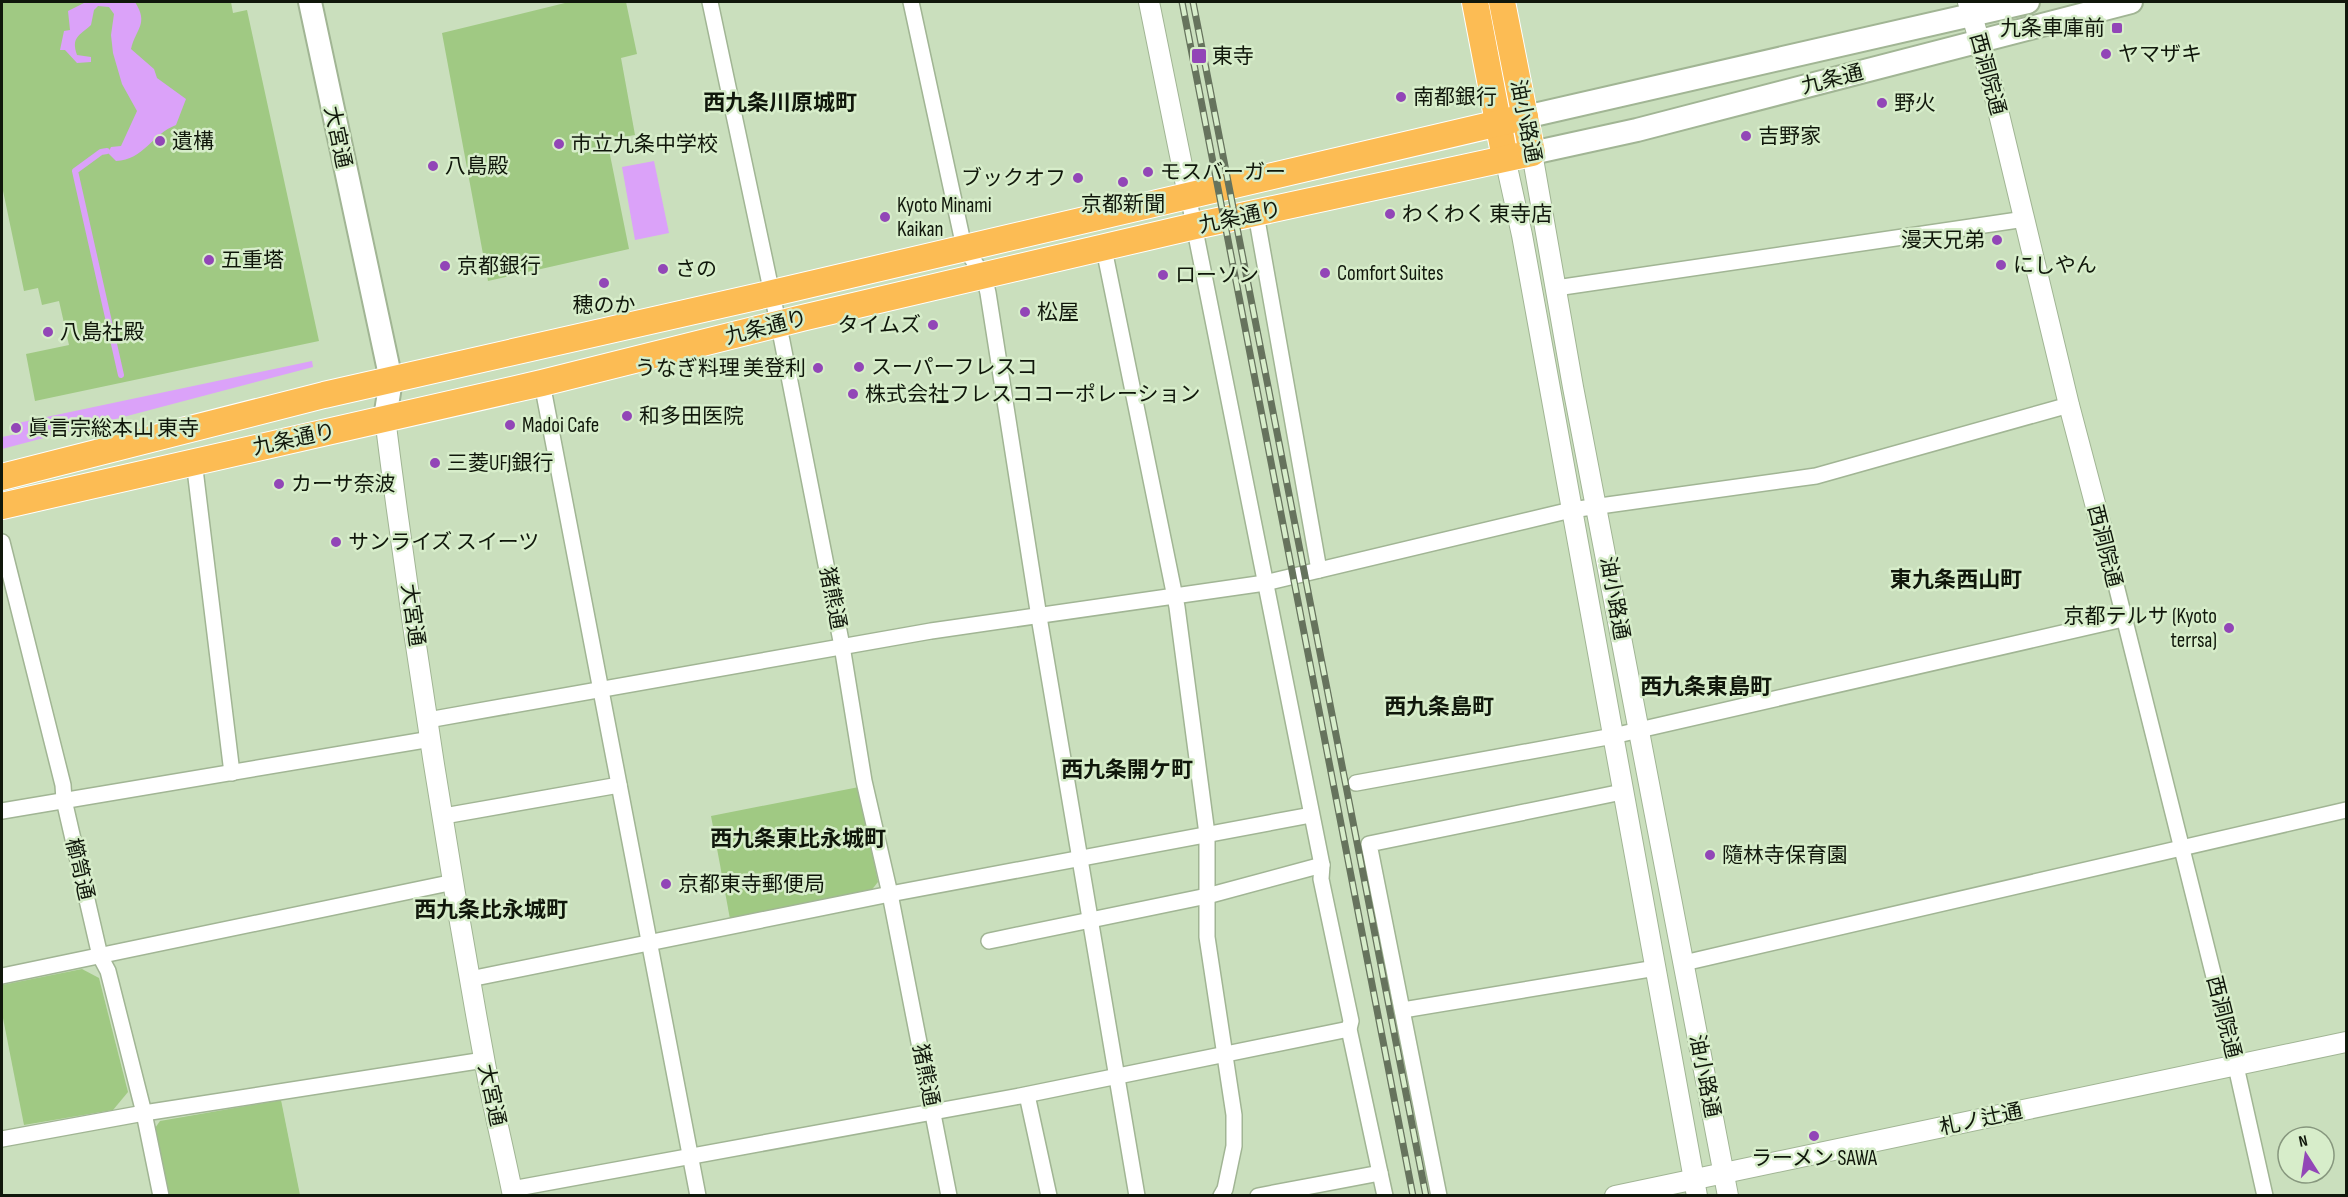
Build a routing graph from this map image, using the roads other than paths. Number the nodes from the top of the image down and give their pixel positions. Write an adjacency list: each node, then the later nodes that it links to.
1 (310, 2): 25 (main road, 大宮通)
2 (710, 2): 23 (street, 猪熊通)
3 (911, 2): 19 (street)
4 (1149, 2): 15 (street)
5 (1475, 2): 12 (highway, 油小路通)
6 (1502, 2): 11 (highway, 油小路通)
7 (2028, 2): 9 (main road, 九条通)
8 (2132, 2): 10 (main road, 九条通)
9 (1970, 9): 10 (street, 西洞院通); 11 (main road, 九条通)
10 (1980, 42): 13 (main road, 九条通); 17 (street, 西洞院通)
11 (1525, 117): 12 (highway, 九条通り); 13 (highway, 油小路通)
12 (1498, 122): 14 (highway, 油小路通); 15 (highway, 九条通り)
13 (1532, 153): 14 (highway, 九条通り); 22 (street, 油小路通)
14 (1505, 158): 16 (highway, 九条通り); 33 (street, 油小路通)
15 (1188, 195): 18 (street); 19 (highway, 九条通り)
16 (1256, 214): 18 (highway, 九条通り); 36 (street)
17 (2025, 219): 22 (street); 27 (street, 西洞院通)
18 (1195, 226): 20 (highway, 九条通り); 37 (street)
19 (964, 248): 21 (street); 23 (highway, 九条通り)
20 (1104, 249): 21 (highway, 九条通り); 38 (street)
21 (984, 276): 24 (highway, 九条通り); 39 (street)
22 (1556, 288): 32 (street, 油小路通)
23 (773, 293): 24 (street, 猪熊通); 25 (highway, 九条通り)
24 (779, 324): 26 (highway, 九条通り); 41 (street, 猪熊通)
25 (391, 380): 28 (main road, 大宮通); 30 (highway, 九条通り)
26 (542, 383): 28 (highway, 九条通り); 42 (street)
27 (2069, 405): 32 (street); 35 (street, 西洞院通)
28 (385, 418): 29 (highway, 九条通り); 43 (street, 大宮通)
29 (194, 461): 31 (highway, 九条通り); 46 (street)
30 (2, 477)
31 (2, 506)
32 (1598, 506): 33 (street); 44 (street, 油小路通)
33 (1570, 510): 36 (street); 45 (street, 油小路通)
34 (2, 542): 50 (street, 櫛笥通)
35 (2106, 545): 40 (street, 西洞院通)
36 (1319, 570): 37 (street)
37 (1265, 583): 38 (street); 53 (street)
38 (1174, 597): 39 (street); 55 (street)
39 (1039, 617): 41 (street); 57 (street)
40 (2123, 619): 44 (street); 56 (street, 西洞院通)
41 (842, 646): 42 (street); 60 (street, 猪熊通)
42 (603, 691): 43 (street); 48 (street)
43 (429, 730): 46 (street); 54 (street, 大宮通)
44 (1639, 730): 45 (street); 66 (street, 油小路通)
45 (1613, 736): 47 (street); 49 (street, 油小路通)
46 (232, 773): 50 (street)
47 (1356, 783)
48 (619, 785): 54 (street); 64 (street)
49 (1622, 792): 67 (street, 油小路通); 70 (street)
50 (64, 800): 52 (street); 65 (street, 櫛笥通)
51 (2346, 810): 56 (street)
52 (2, 811)
53 (1311, 815): 55 (street); 58 (street)
54 (444, 816): 59 (street, 大宮通)
55 (1207, 834): 57 (street); 61 (street)
56 (2183, 848): 66 (street); 75 (street, 西洞院通)
57 (1081, 858): 60 (street); 62 (street)
58 (1322, 865): 61 (street); 71 (street)
59 (454, 882): 65 (street); 69 (street, 大宮通)
60 (890, 894): 64 (street); 78 (street, 猪熊通)
61 (1207, 896): 62 (street); 73 (street)
62 (1091, 920): 63 (street); 76 (street)
63 (989, 941)
64 (651, 943): 69 (street); 81 (street)
65 (100, 956): 68 (street); 79 (street, 櫛笥通)
66 (1684, 963): 83 (street, 油小路通)
67 (1656, 968): 70 (street); 84 (street, 油小路通)
68 (2, 976)
69 (470, 979): 74 (street, 大宮通)
70 (1403, 1010): 94 (street)
71 (1349, 1029): 73 (street); 82 (street)
72 (2346, 1042): 75 (street, 札ノ辻通)
73 (1224, 1056): 76 (street); 91 (street)
74 (484, 1060): 79 (street); 85 (street, 大宮通)
75 (2236, 1066): 83 (street, 札ノ辻通); 97 (street, 西洞院通)
76 (1117, 1077): 77 (street); 90 (street)
77 (1027, 1095): 78 (street); 89 (street)
78 (933, 1112): 81 (street); 88 (street, 猪熊通)
79 (144, 1113): 80 (street); 86 (street, 櫛笥通)
80 (2, 1139)
81 (690, 1157): 85 (street); 87 (street)
82 (1380, 1173): 92 (street); 93 (street)
83 (1723, 1173): 84 (street, 札ノ辻通); 96 (street, 油小路通)
84 (1695, 1187): 95 (street, 札ノ辻通)
85 (512, 1192)
86 (161, 1196)
87 (698, 1196)
88 (949, 1196)
89 (1049, 1196)
90 (1137, 1196)
91 (1221, 1196)
92 (1258, 1196)
93 (1385, 1196)
94 (1438, 1196)
95 (1615, 1196)
96 (1728, 1196)
97 (2265, 1196)

